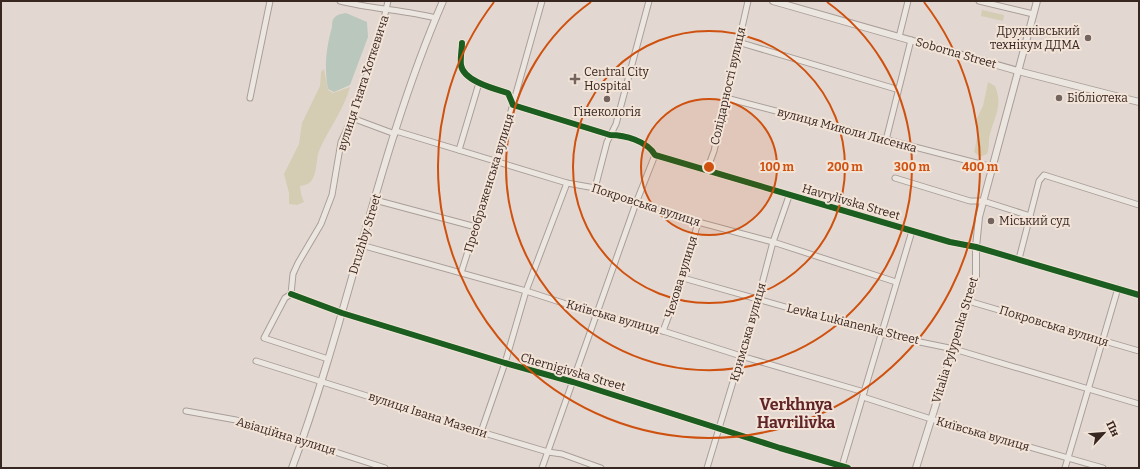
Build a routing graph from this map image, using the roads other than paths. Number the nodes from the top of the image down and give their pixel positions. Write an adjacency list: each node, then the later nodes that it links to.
1 (270, 1): 23 (street)
2 (340, 1): 12 (street)
3 (388, 1): 12 (street, вулиця Гната Хоткевича)
4 (444, 1): 14 (street, Druzhby Street)
5 (542, 1): 26 (street, Преображенська вулиця)
6 (649, 1): 29 (street)
7 (748, 1): 17 (street, Солідарності вулиця)
8 (773, 1): 15 (street, Soborna Street)
9 (908, 1): 15 (street)
10 (979, 1): 13 (street)
11 (1037, 1): 13 (street, Vitalia Pylypenka Street)
12 (387, 9): 14 (street); 27 (street, вулиця Гната Хоткевича)
13 (1034, 14): 20 (street, Vitalia Pylypenka Street)
14 (436, 18): 28 (street, Druzhby Street)
15 (899, 37): 16 (street, Soborna Street)
16 (911, 40): 19 (street); 20 (street, Soborna Street)
17 (738, 42): 22 (street); 24 (street, Солідарності вулиця)
18 (462, 43): 21 (street)
19 (905, 67): 22 (street); 30 (street)
20 (1018, 71): 25 (street, Soborna Street); 34 (street, Vitalia Pylypenka Street)
21 (479, 82): 26 (street); 31 (street)
22 (896, 89): 30 (street)
23 (250, 98)
24 (726, 98): 30 (street, вулиця Миколи Лисенка); 35 (street, Солідарності вулиця)
25 (1139, 102)
26 (513, 105): 29 (street, Havrylivska Street); 33 (street, Преображенська вулиця)
27 (352, 118): 28 (street, Покровська вулиця); 57 (street, вулиця Гната Хоткевича)
28 (395, 132): 31 (street, Покровська вулиця); 40 (street, Druzhby Street)
29 (610, 134): 32 (street, Havrylivska Street); 38 (street)
30 (885, 140): 34 (street, вулиця Миколи Лисенка)
31 (459, 150): 33 (street, Покровська вулиця)
32 (655, 155): 35 (street, Havrylivska Street); 42 (street)
33 (497, 161): 37 (street, Покровська вулиця); 46 (street, Преображенська вулиця)
34 (992, 167): 41 (street, Vitalia Pylypenka Street)
35 (707, 170): 39 (street, Havrylivska Street)
36 (894, 178): 41 (street)
37 (567, 183): 38 (street, Покровська вулиця); 56 (street)
38 (594, 188): 42 (street, Покровська вулиця)
39 (789, 196): 47 (street, Havrylivska Street); 48 (street, Кримська вулиця)
40 (375, 200): 46 (street); 49 (street, Druzhby Street)
41 (983, 201): 44 (street); 50 (street, Vitalia Pylypenka Street)
42 (636, 203): 45 (street, Покровська вулиця); 62 (street)
43 (1139, 205): 44 (street)
44 (1030, 216): 51 (street)
45 (698, 222): 48 (street, Покровська вулиця); 53 (street, Чехова вулиця)
46 (476, 227): 52 (street, Преображенська вулиця)
47 (912, 231): 50 (street, Havrylivska Street); 54 (street)
48 (773, 242): 54 (street, Покровська вулиця); 59 (street, Кримська вулиця)
49 (362, 244): 52 (street, Київська вулиця); 61 (street, Druzhby Street)
50 (976, 247): 51 (street, Havrylivska Street); 60 (street, Vitalia Pylypenka Street)
51 (1018, 259): 55 (street, Havrylivska Street)
52 (461, 273): 56 (street, Київська вулиця)
53 (683, 278): 59 (street, Levka Lukianenka Street); 63 (street, Чехова вулиця)
54 (896, 282): 64 (street)
55 (1118, 288): 58 (street, Havrylivska Street); 65 (street)
56 (526, 291): 62 (street, Київська вулиця); 71 (street)
57 (291, 294): 61 (street, Chernigivska Street); 69 (street)
58 (1139, 295)
59 (758, 299): 64 (street, Levka Lukianenka Street); 68 (street, Кримська вулиця)
60 (968, 301): 65 (street, Покровська вулиця); 66 (street, Vitalia Pylypenka Street)
61 (342, 312): 69 (street, Druzhby Street); 71 (street, Chernigivska Street)
62 (597, 314): 63 (street, Київська вулиця); 73 (street)
63 (663, 331): 68 (street, Київська вулиця)
64 (881, 334): 66 (street, Levka Lukianenka Street); 75 (street)
65 (1103, 341): 67 (street, Покровська вулиця); 74 (street)
66 (954, 349): 74 (street, Levka Lukianenka Street); 78 (street, Vitalia Pylypenka Street)
67 (1139, 352)
68 (741, 356): 75 (street, Київська вулиця); 79 (street, Кримська вулиця)
69 (328, 359): 72 (street, Druzhby Street)
70 (256, 361): 72 (street, вулиця Івана Мазепи)
71 (505, 363): 73 (street, Chernigivska Street); 80 (street)
72 (322, 381): 80 (street, вулиця Івана Мазепи); 81 (street, Druzhby Street)
73 (573, 382): 79 (street, Chernigivska Street); 82 (street)
74 (1088, 389): 76 (street, Levka Lukianenka Street); 83 (street)
75 (864, 394): 78 (street, Київська вулиця); 84 (street)
76 (1139, 404)
77 (186, 411): 81 (street, Авіаційна вулиця)
78 (931, 419): 83 (street, Київська вулиця); 91 (street, Vitalia Pylypenka Street)
79 (719, 429): 84 (street, Chernigivska Street); 89 (street, Кримська вулиця)
80 (480, 432): 82 (street, вулиця Івана Мазепи)
81 (302, 441): 85 (street, Druzhby Street); 86 (street, Авіаційна вулиця)
82 (548, 452): 87 (street); 88 (street, вулиця Івана Мазепи)
83 (1068, 457): 92 (street); 93 (street, Київська вулиця)
84 (842, 466): 90 (street, Chernigivska Street)
85 (292, 468)
86 (385, 468)
87 (542, 468)
88 (601, 468)
89 (707, 468)
90 (848, 468)
91 (916, 468)
92 (1065, 468)
93 (1103, 468)

